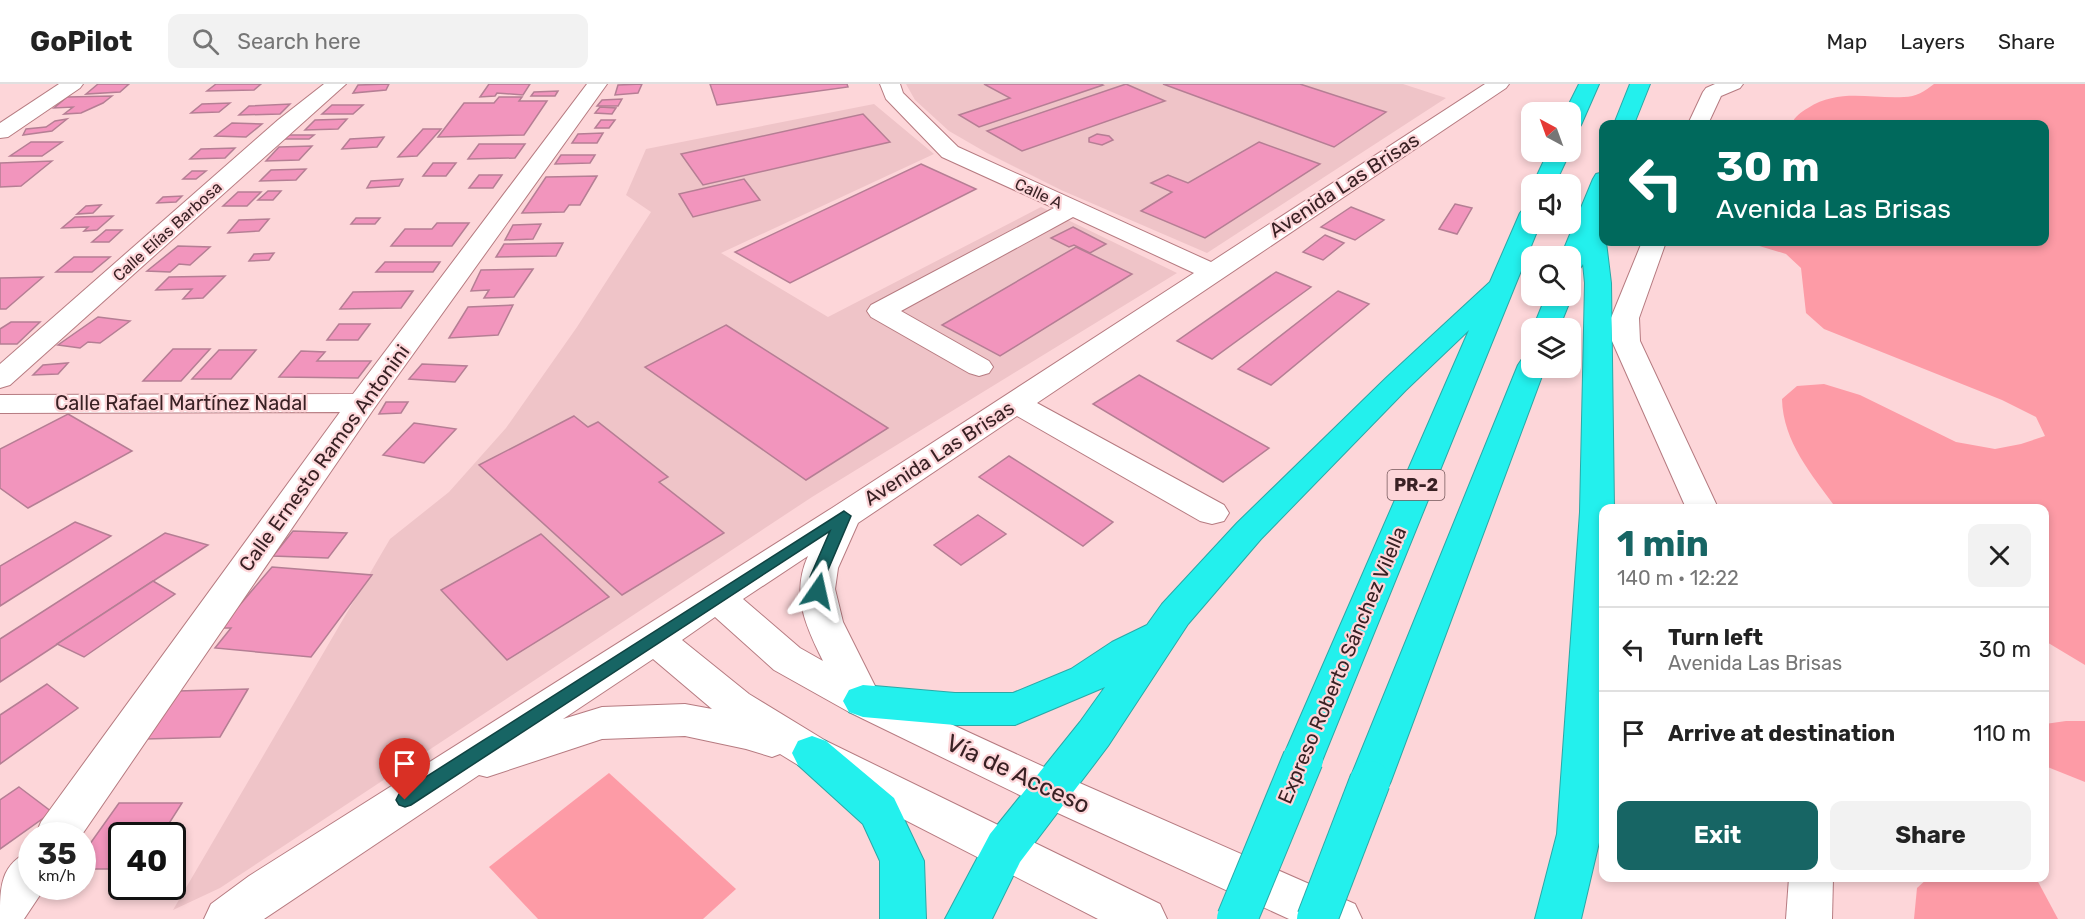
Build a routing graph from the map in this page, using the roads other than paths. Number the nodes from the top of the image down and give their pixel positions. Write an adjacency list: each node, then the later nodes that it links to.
1 (73, 84): 12 (street)
2 (336, 84): 23 (street, Calle Elías Barbosa)
3 (597, 84): 24 (street, Calle Ernesto Ramos Antonini)
4 (890, 84): 14 (street, Calle A)
5 (1499, 84): 19 (street, Avenida Las Brisas)
6 (1589, 84): 9 (highway)
7 (1640, 84): 10 (highway)
8 (1733, 84): 11 (street)
9 (1581, 102)
10 (1626, 120)
11 (1700, 120)
12 (0, 132)
13 (1599, 192): 15 (highway)
14 (1072, 208): 19 (street, Calle A); 21 (street)
15 (1591, 212): 17 (highway); 49 (highway)
16 (1522, 234): 20 (highway, Expreso Roberto Sánchez Vilella / PR-2)
17 (1578, 246)
18 (1652, 246): 27 (street)
19 (1212, 272): 25 (street, Avenida Las Brisas)
20 (1498, 288): 31 (highway); 46 (highway, Expreso Roberto Sánchez Vilella / PR-2, bridge)
21 (979, 367)
22 (1527, 378): 47 (highway, bridge)
23 (0, 379)
24 (362, 403): 26 (street, Calle Rafael Martínez Nadal); 37 (street, Calle Ernesto Ramos Antonini)
25 (1015, 403): 28 (street); 29 (street, Avenida Las Brisas)
26 (0, 404)
27 (1700, 504)
28 (1212, 513)
29 (844, 516): 30 (street, Avenida Las Brisas); 33 (street)
30 (716, 597): 32 (street, Avenida Las Brisas); 33 (street, Vía de Acceso)
31 (1160, 635): 33 (highway); 36 (highway)
32 (654, 638): 34 (street); 35 (street, Avenida Las Brisas)
33 (862, 701): 36 (street, Vía de Acceso)
34 (812, 753): 35 (street); 38 (street); 43 (highway)
35 (445, 773): 42 (street, Avenida Las Brisas)
36 (1051, 790): 38 (highway); 48 (street, Vía de Acceso)
37 (66, 822)
38 (1005, 848): 44 (highway); 45 (street)
39 (1811, 882): 50 (street)
40 (18, 890): 41 (street)
41 (0, 915)
42 (227, 919)
43 (903, 919)
44 (968, 919)
45 (1144, 919)
46 (1237, 919)
47 (1317, 919)
48 (1339, 919)
49 (1558, 919)
50 (1809, 919)

